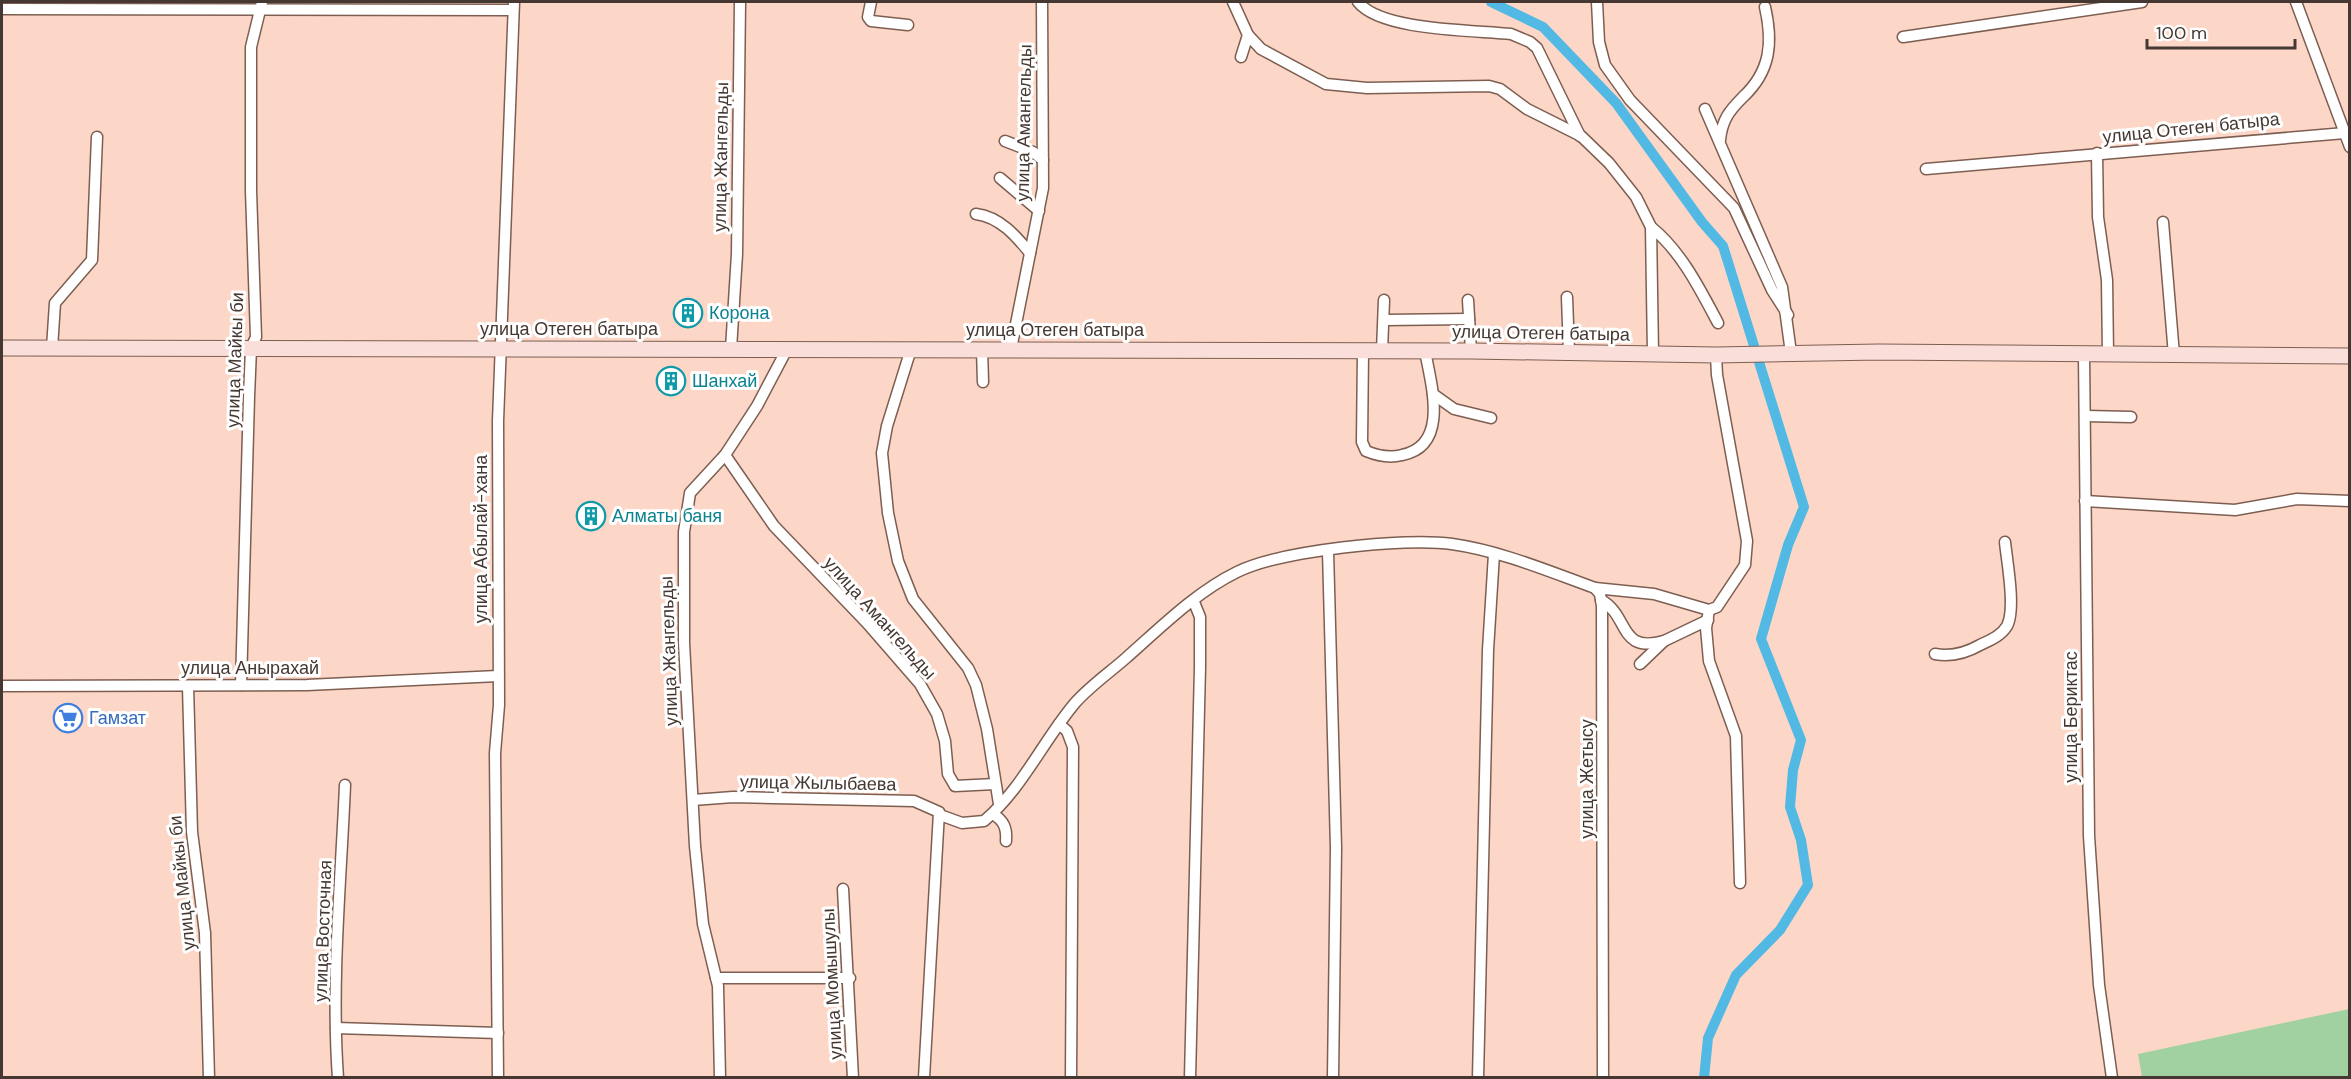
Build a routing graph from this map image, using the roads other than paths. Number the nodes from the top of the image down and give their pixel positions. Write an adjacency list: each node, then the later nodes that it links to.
1 (740, 2): 45 (street, улица Жангельды)
2 (871, 2): 14 (street)
3 (1042, 2): 26 (street, улица Амангельды)
4 (1233, 2): 15 (street)
5 (1358, 2): 20 (street)
6 (1597, 2): 37 (street)
7 (2142, 2): 16 (street)
8 (2296, 2): 19 (street)
9 (261, 5): 10 (street); 13 (street); 43 (street, улица Майкы би)
10 (441, 6): 11 (street)
11 (514, 6): 44 (street, улица Абылай-хана)
12 (1765, 7): 22 (street)
13 (2, 9)
14 (908, 25)
15 (1248, 35): 17 (street); 20 (street)
16 (1903, 37)
17 (1241, 57)
18 (1705, 109): 22 (street)
19 (2345, 133): 24 (street); 25 (street, улица Отеген батыра)
20 (1581, 136): 32 (street)
21 (97, 137): 42 (street)
22 (1720, 140): 37 (street)
23 (1005, 141): 26 (street)
24 (2349, 147)
25 (2097, 153): 27 (street); 59 (street, улица Отеген батыра)
26 (1043, 160): 29 (street, улица Амангельды)
27 (1926, 170)
28 (1000, 178): 29 (street)
29 (1040, 212): 33 (street, улица Амангельды)
30 (976, 214): 33 (street)
31 (2163, 222): 60 (street)
32 (1651, 227): 40 (street); 56 (street)
33 (1030, 253): 48 (street, улица Амангельды)
34 (1567, 297): 54 (street)
35 (1384, 300): 39 (street)
36 (1468, 300): 38 (street)
37 (1788, 315): 55 (street)
38 (1469, 319): 39 (street); 53 (street)
39 (1385, 320): 51 (street)
40 (1718, 323)
41 (2, 348): 42 (main road, улица Отеген батыра)
42 (52, 348): 43 (main road, улица Отеген батыра)
43 (250, 348): 44 (main road, улица Отеген батыра); 81 (street, улица Майкы би)
44 (502, 349): 45 (main road, улица Отеген батыра); 80 (street, улица Абылай-хана)
45 (731, 349): 49 (main road, улица Отеген батыра)
46 (912, 349): 47 (main road, улица Отеген батыра); 49 (main road, улица Отеген батыра); 85 (street)
47 (982, 349): 48 (main road, улица Отеген батыра); 62 (street)
48 (1011, 349): 50 (main road, улица Отеген батыра)
49 (786, 351): 67 (street, улица Жангельды)
50 (1363, 351): 51 (main road, улица Отеген батыра); 63 (street)
51 (1382, 351): 52 (main road, улица Отеген батыра)
52 (1425, 351): 53 (main road, улица Отеген батыра); 63 (street)
53 (1471, 351): 54 (main road, улица Отеген батыра)
54 (1569, 352): 56 (main road, улица Отеген батыра)
55 (1791, 353): 57 (main road, улица Отеген батыра); 58 (main road, улица Отеген батыра)
56 (1653, 354): 57 (main road, улица Отеген батыра)
57 (1716, 355): 76 (street)
58 (2084, 355): 59 (main road, улица Отеген батыра); 64 (street, улица Бериктас)
59 (2108, 355): 60 (main road, улица Отеген батыра)
60 (2174, 355): 61 (main road, улица Отеген батыра)
61 (2349, 356)
62 (983, 382)
63 (1433, 394): 66 (street)
64 (2086, 416): 65 (street); 68 (street, улица Бериктас)
65 (2131, 417)
66 (1491, 418)
67 (725, 455): 85 (street, улица Амангельды); 87 (street, улица Жангельды)
68 (2085, 501): 69 (street); 108 (street, улица Бериктас)
69 (2349, 501)
70 (2006, 542): 78 (street)
71 (1328, 551): 72 (street); 75 (street); 105 (street)
72 (1494, 554): 73 (street); 106 (street)
73 (1595, 588): 74 (street, улица Жетысу); 76 (street)
74 (1600, 600): 77 (street); 107 (street, улица Жетысу)
75 (1194, 602): 84 (street); 104 (street)
76 (1708, 615): 77 (street); 91 (street)
77 (1664, 641): 79 (street)
78 (1935, 654)
79 (1640, 664)
80 (498, 676): 81 (street, улица Анырахай); 96 (street, улица Абылай-хана)
81 (242, 685): 83 (street, улица Анырахай)
82 (2, 686): 83 (street, улица Анырахай)
83 (188, 686): 97 (street, улица Майкы би)
84 (1059, 724): 88 (street); 103 (street)
85 (995, 784): 88 (street)
86 (345, 785): 95 (street, улица Восточная)
87 (693, 800): 89 (street, улица Жылыбаева); 93 (street, улица Жангельды)
88 (996, 809): 89 (street, улица Жылыбаева); 90 (street)
89 (939, 817): 102 (street)
90 (1006, 841)
91 (1740, 882)
92 (843, 889): 94 (street, улица Момышулы)
93 (716, 978): 94 (street); 100 (street, улица Жангельды)
94 (850, 978): 101 (street, улица Момышулы)
95 (336, 1028): 96 (street); 98 (street, улица Восточная)
96 (498, 1033): 99 (street, улица Абылай-хана)
97 (209, 1077)
98 (338, 1077)
99 (498, 1077)
100 (720, 1077)
101 (854, 1077)
102 (924, 1077)
103 (1071, 1077)
104 (1190, 1077)
105 (1333, 1077)
106 (1478, 1077)
107 (1603, 1077)
108 (2112, 1077)

